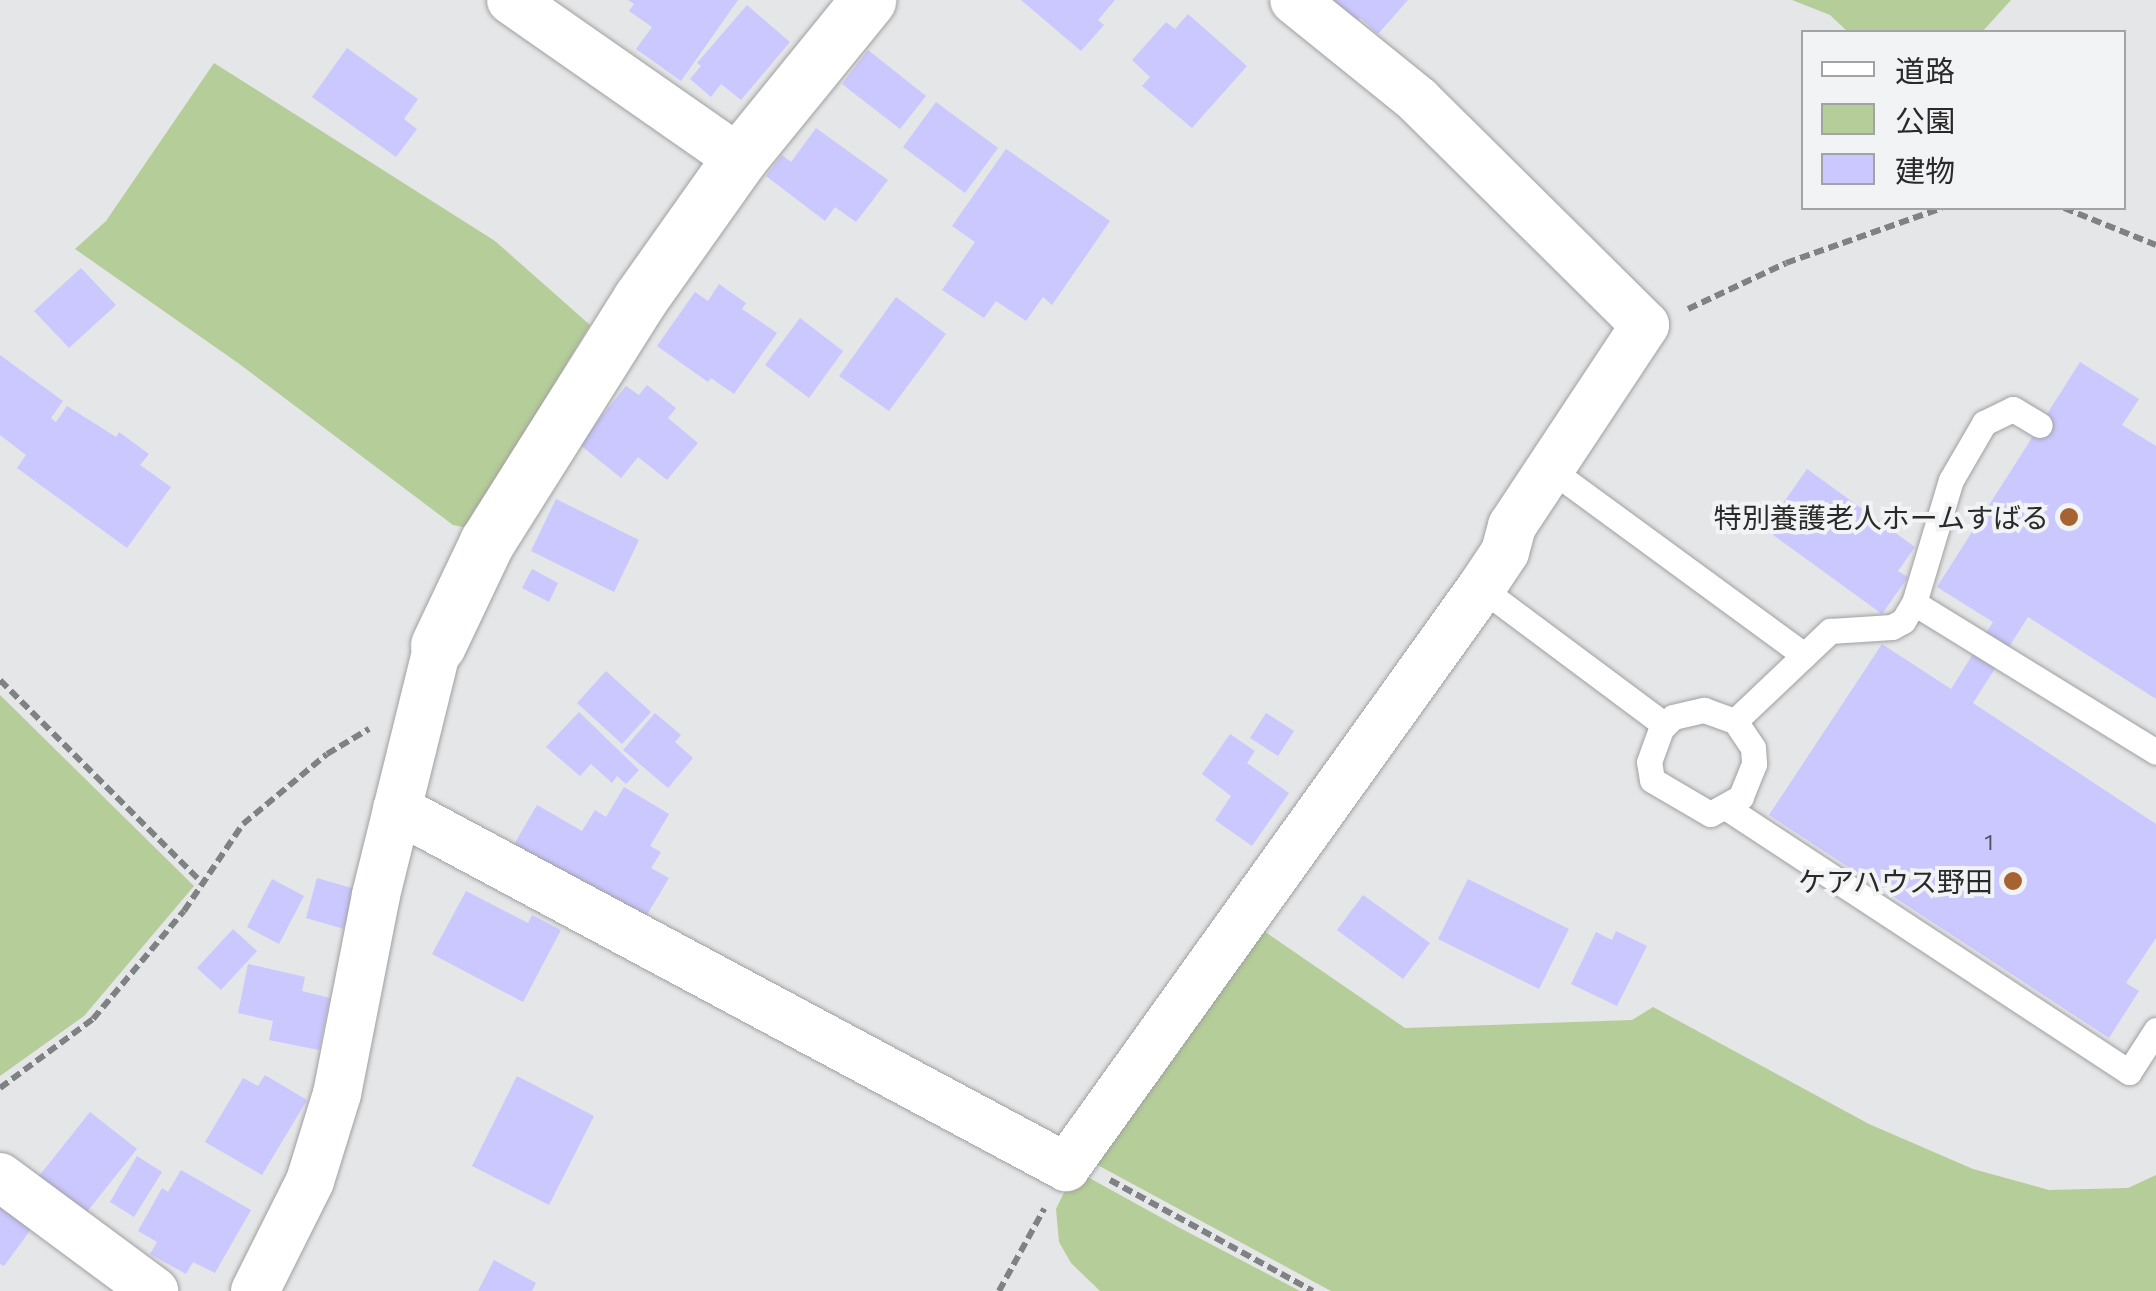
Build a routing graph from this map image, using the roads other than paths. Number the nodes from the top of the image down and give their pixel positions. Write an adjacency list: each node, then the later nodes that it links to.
1 (511, 0): 4 (street)
2 (868, 0): 4 (street)
3 (1294, 0): 6 (street)
4 (739, 158): 10 (street)
5 (2040, 425): 8 (lane)
6 (1550, 469): 7 (street); 9 (lane)
7 (1481, 588): 12 (lane); 15 (street)
8 (1914, 603): 9 (lane); 13 (lane)
9 (1804, 655): 11 (lane)
10 (432, 670): 15 (street)
11 (1735, 721): 12 (lane); 14 (lane)
12 (1665, 725): 14 (lane)
13 (2156, 752)
14 (1727, 808): 16 (lane)
15 (397, 809): 19 (street)
16 (2156, 1030)
17 (0, 1177): 18 (street)
18 (154, 1291)
19 (254, 1291)

